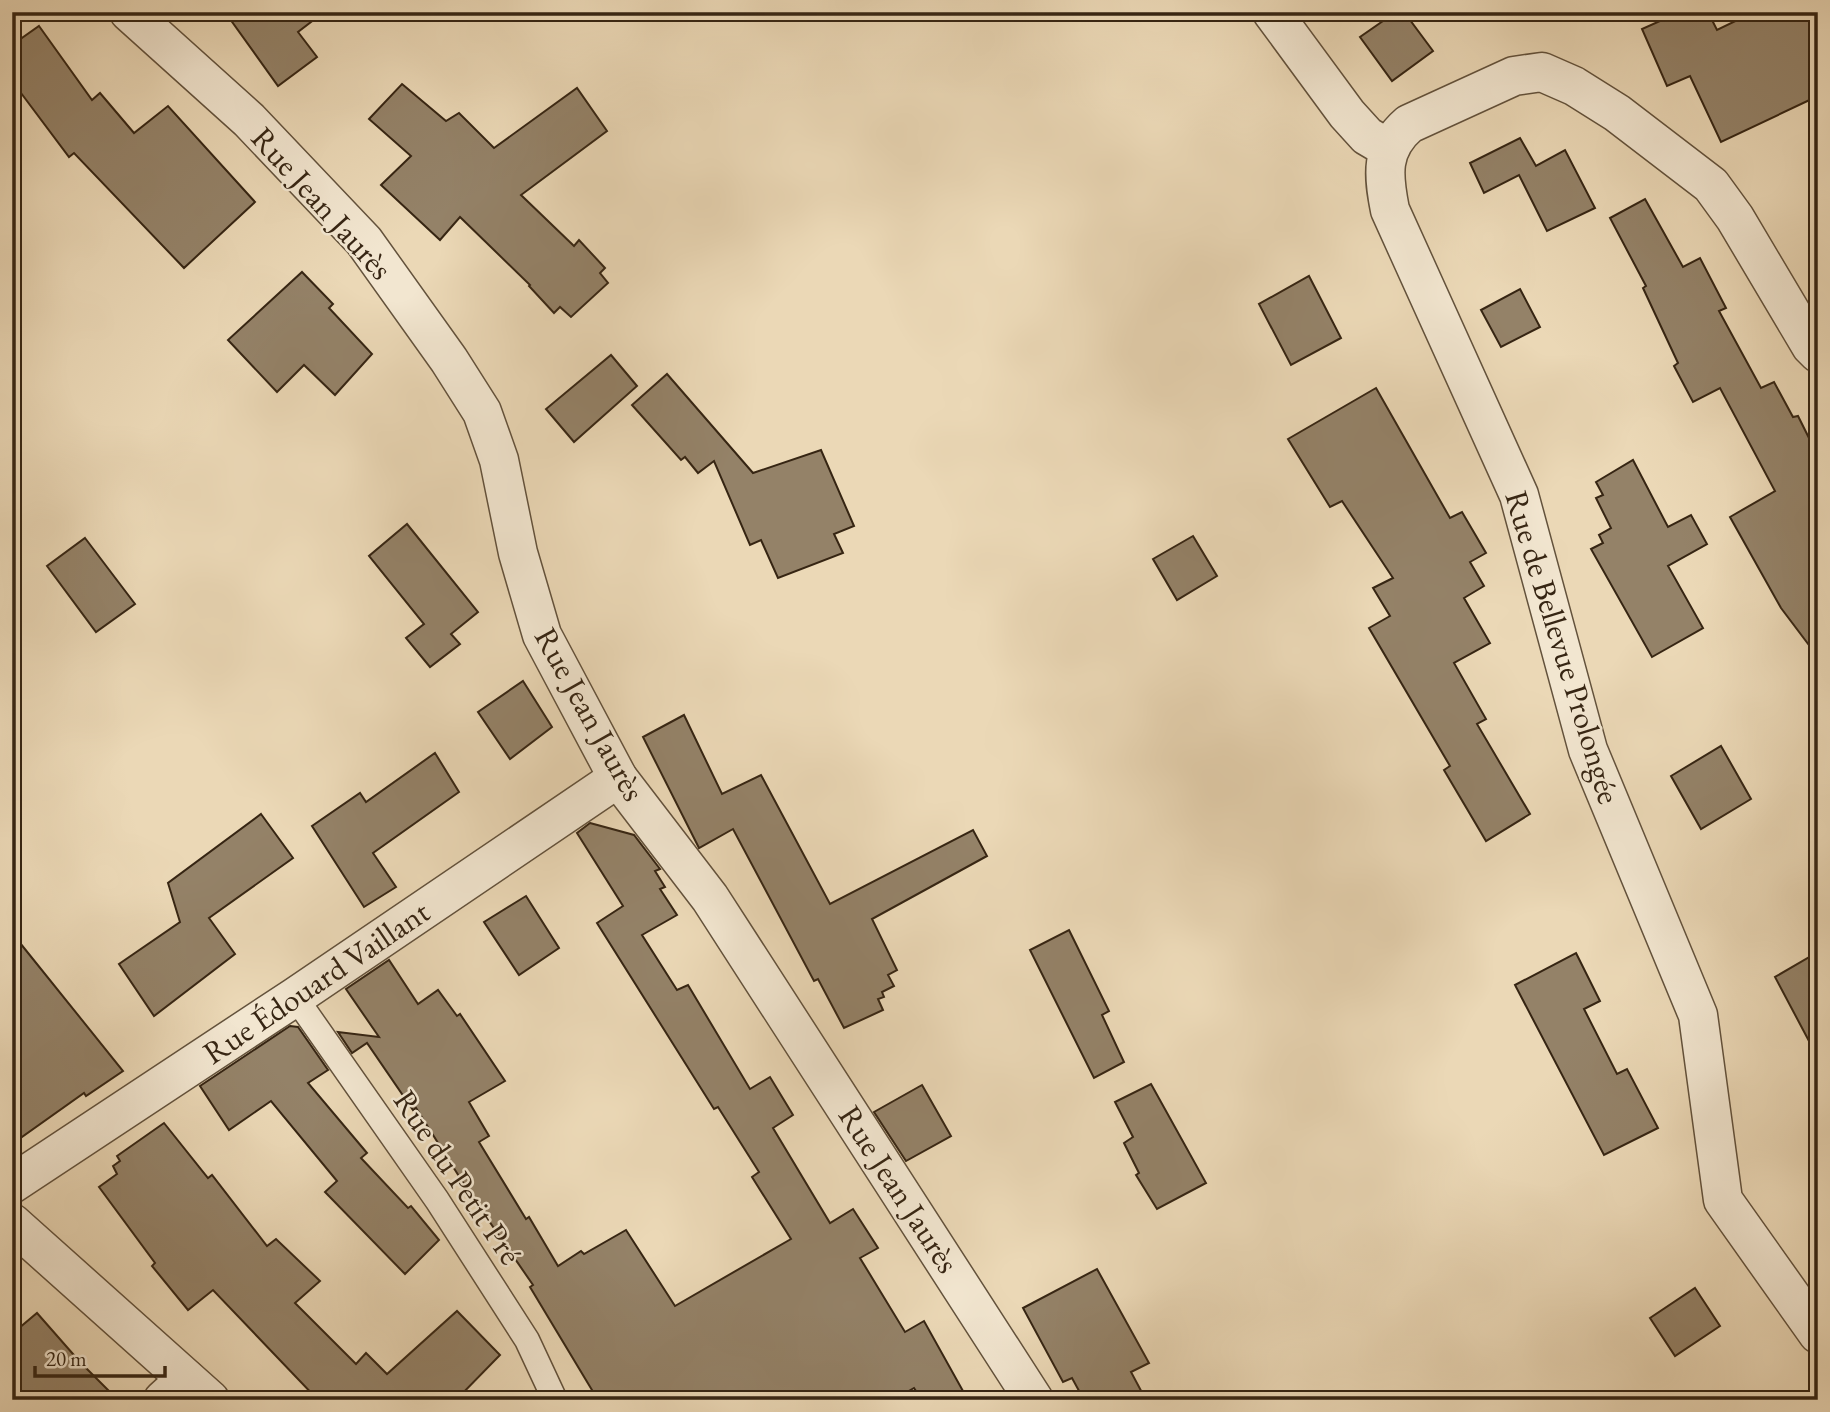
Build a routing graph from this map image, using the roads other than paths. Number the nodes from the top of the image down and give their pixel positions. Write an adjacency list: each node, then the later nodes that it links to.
1 (130, 12): 5 (street, Rue Jean Jaurès)
2 (1272, 12): 3 (street)
3 (1389, 149): 4 (street); 9 (street, Rue de Bellevue Prolongée)
4 (1818, 353)
5 (618, 778): 6 (street, Rue Édouard Vaillant); 12 (street, Rue Jean Jaurès)
6 (295, 997): 7 (street, Rue Édouard Vaillant); 11 (lane, Rue du Petit Pré)
7 (12, 1184)
8 (12, 1223): 10 (street)
9 (1818, 1334)
10 (186, 1393)
11 (555, 1400)
12 (1034, 1400)

